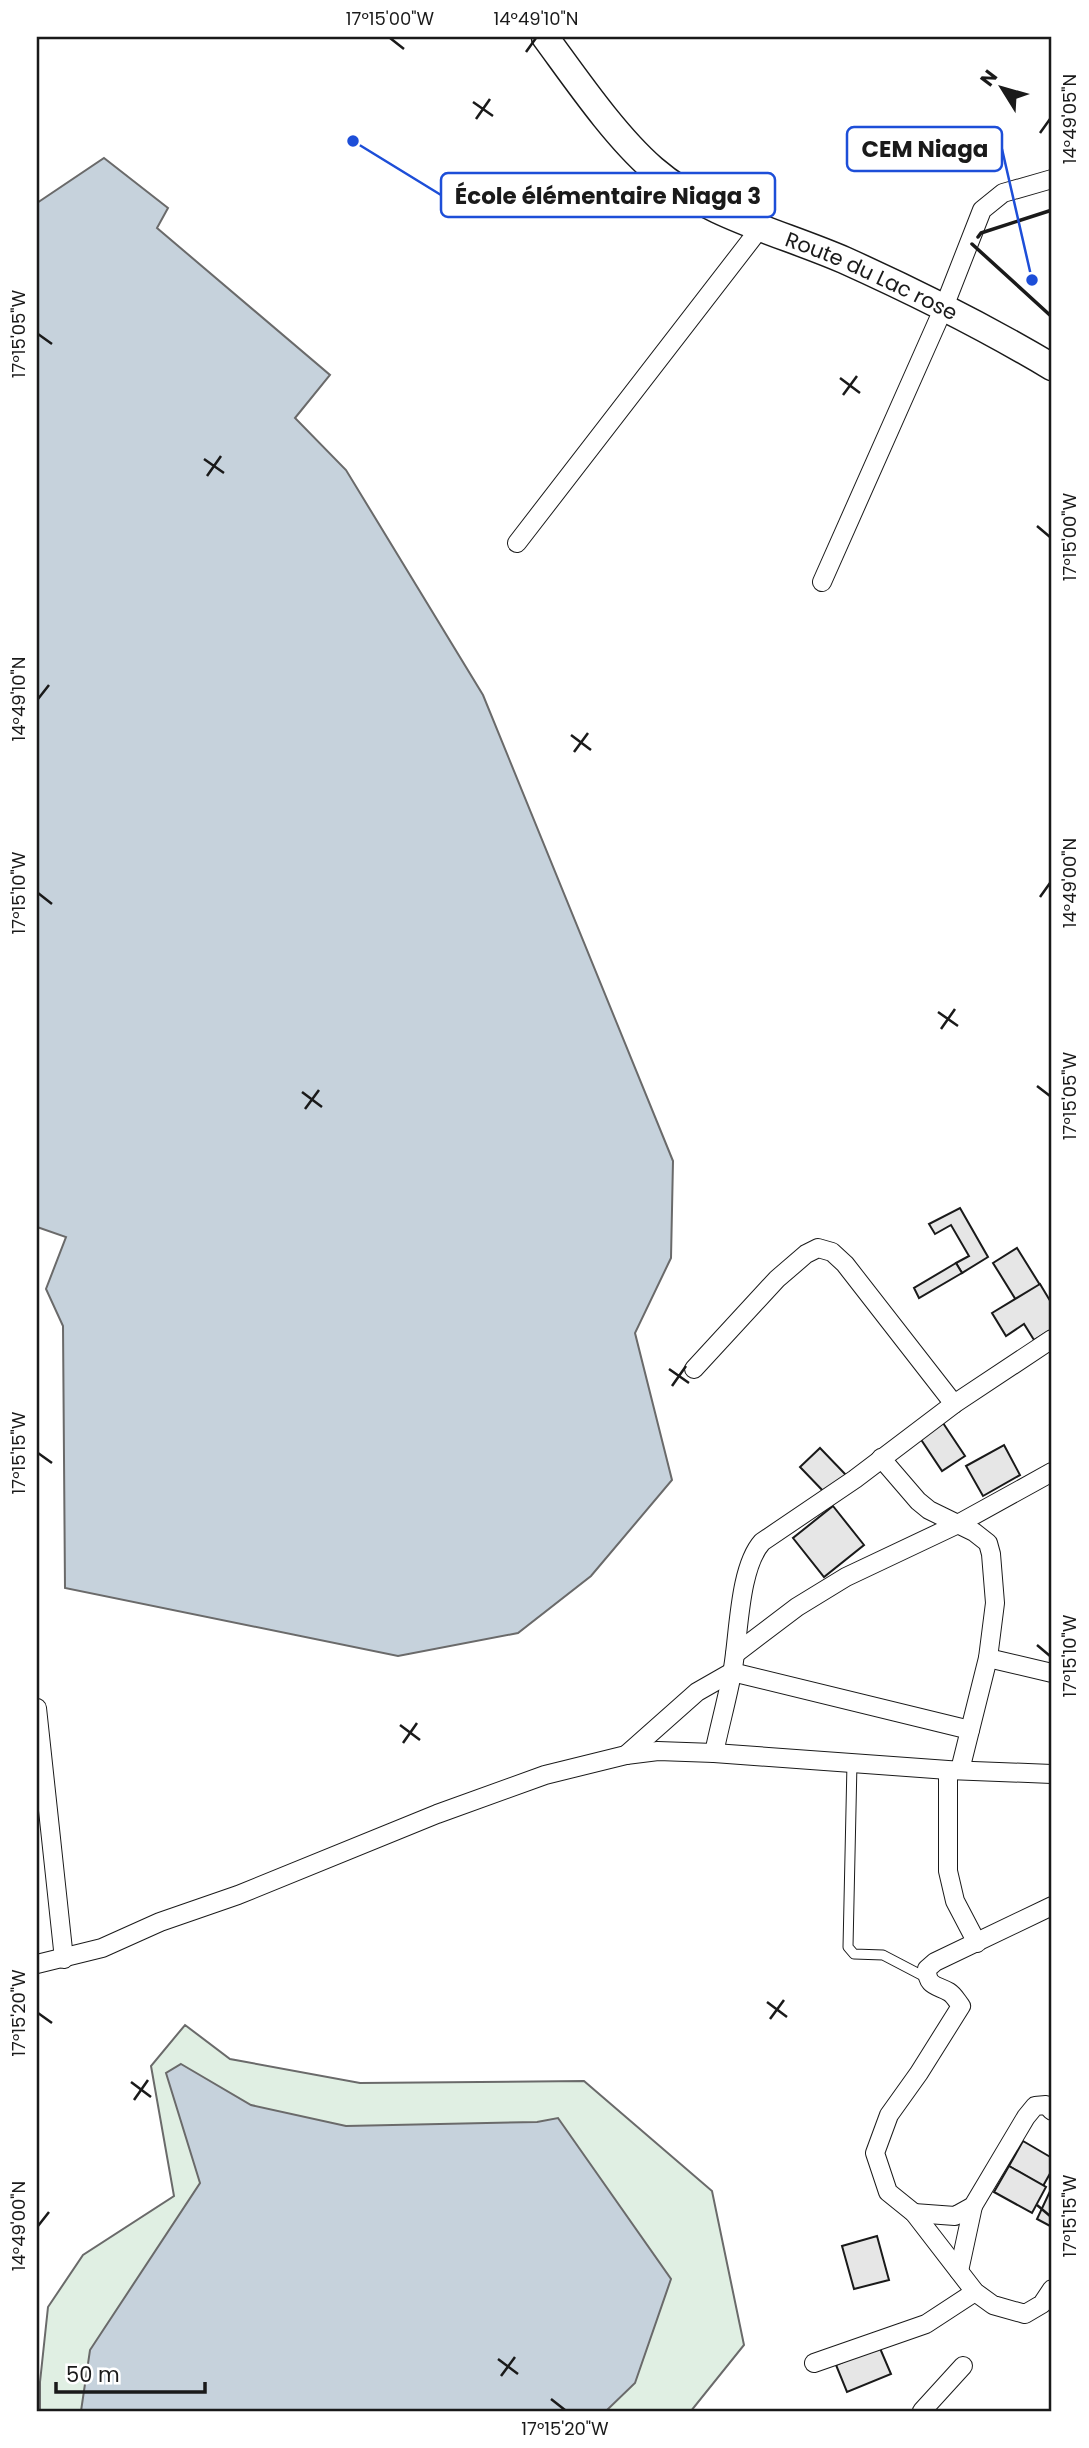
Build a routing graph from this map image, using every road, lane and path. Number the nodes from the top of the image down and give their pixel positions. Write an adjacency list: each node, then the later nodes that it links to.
1 (545, 37): 3 (main road, Route du Lac rose)
2 (1052, 179): 4 (street)
3 (761, 227): 4 (main road, Route du Lac rose); 6 (street)
4 (944, 307): 5 (main road, Route du Lac rose); 7 (street)
5 (1052, 367)
6 (517, 543)
7 (822, 582)
8 (1052, 1339): 10 (street)
9 (694, 1369): 10 (street)
10 (954, 1404): 11 (street)
11 (881, 1458): 13 (street); 14 (street)
12 (1052, 1472): 13 (street)
13 (958, 1524): 14 (street); 15 (street)
14 (735, 1654): 16 (street)
15 (988, 1658): 17 (street); 19 (street)
16 (732, 1672): 19 (street); 20 (street); 21 (street)
17 (1052, 1673)
18 (37, 1708): 27 (street)
19 (970, 1730): 23 (street)
20 (713, 1753): 21 (street); 22 (street)
21 (626, 1755): 27 (street)
22 (852, 1763): 23 (street); 29 (lane)
23 (954, 1770): 24 (street); 26 (street)
24 (1052, 1774)
25 (1052, 1906): 26 (street)
26 (977, 1943): 29 (street)
27 (64, 1959): 28 (street)
28 (37, 1964)
29 (927, 1978): 32 (street)
30 (1052, 2111): 31 (street)
31 (973, 2206): 32 (street); 33 (street)
32 (914, 2213): 33 (street)
33 (959, 2271): 35 (street)
34 (1052, 2289): 35 (street)
35 (975, 2292): 36 (street)
36 (814, 2363)
37 (963, 2366): 38 (street)
38 (922, 2411)

